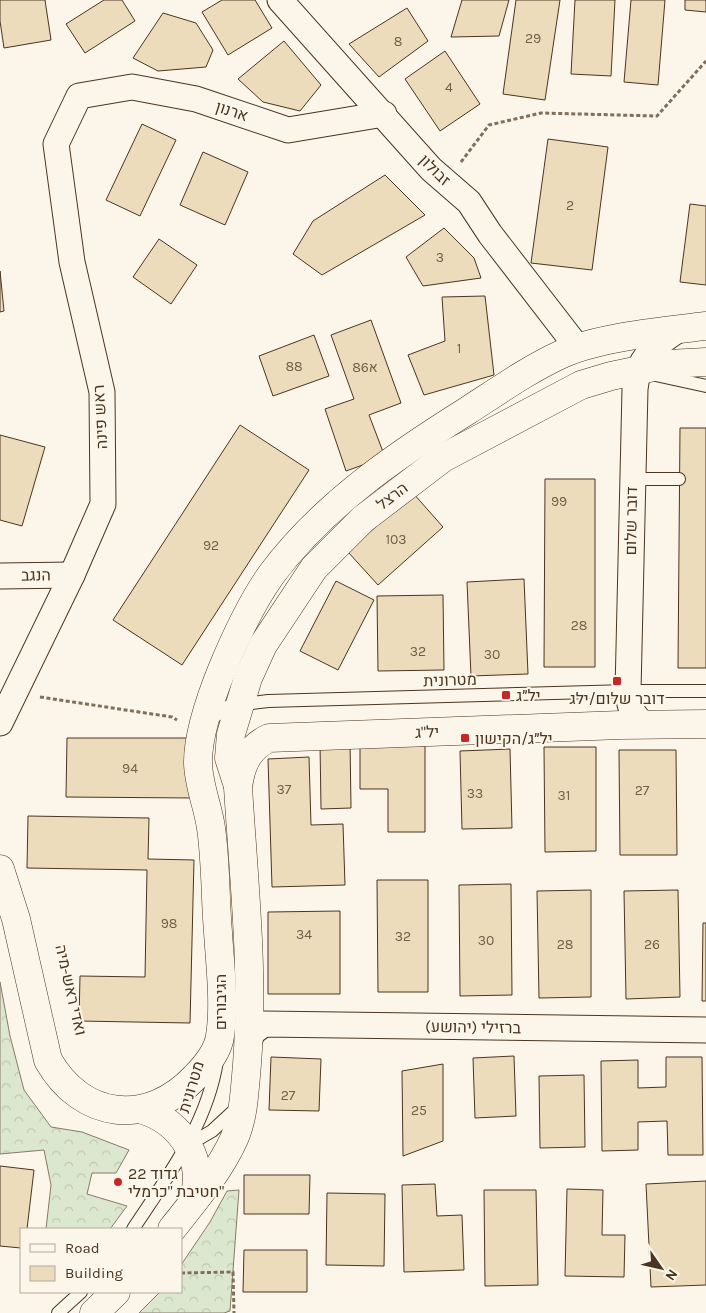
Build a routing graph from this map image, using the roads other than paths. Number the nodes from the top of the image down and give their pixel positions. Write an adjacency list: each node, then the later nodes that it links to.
1 (280, 0): 3 (street, זבולון)
2 (79, 96): 3 (street, ארנון); 12 (street, ראש פינה)
3 (384, 114): 6 (street, זבולון)
4 (706, 326): 5 (street, הרצל)
5 (678, 330): 6 (street, הרצל); 8 (street)
6 (578, 348): 20 (street, הרצל)
7 (706, 362): 8 (street, הרצל)
8 (637, 370): 9 (lane); 10 (street, דובר שלום); 16 (street, הרצל)
9 (706, 386)
10 (632, 479): 11 (lane); 14 (street, דובר שלום)
11 (679, 479)
12 (72, 575): 13 (street, הנגב); 17 (street, ראש פינה)
13 (0, 576)
14 (628, 691): 15 (lane, מטרונית); 16 (lane, מטרונית); 18 (street, דובר שלום)
15 (706, 691)
16 (240, 704): 20 (lane, מטרונית); 21 (street, הרצל)
17 (0, 724)
18 (643, 724): 19 (street, יל"ג); 21 (street, יל"ג)
19 (706, 724)
20 (203, 732): 24 (street, הגיבורים)
21 (238, 787): 25 (street, הגיבורים)
22 (0, 869): 27 (street, הגיבורים)
23 (706, 1030): 25 (street, ברזילי (יהושע))
24 (220, 1038): 27 (street, הגיבורים); 28 (lane, מטרונית)
25 (249, 1041): 26 (street, הגיבורים)
26 (243, 1101): 28 (lane, מטרונית); 29 (street, הגיבורים)
27 (144, 1110): 28 (street)
28 (188, 1145): 29 (street); 30 (lane, מטרונית)
29 (190, 1206): 31 (street, הגיבורים)
30 (134, 1228)
31 (173, 1228)
32 (80, 1293): 34 (lane)
33 (115, 1293): 35 (street)
34 (58, 1313)
35 (94, 1313)

